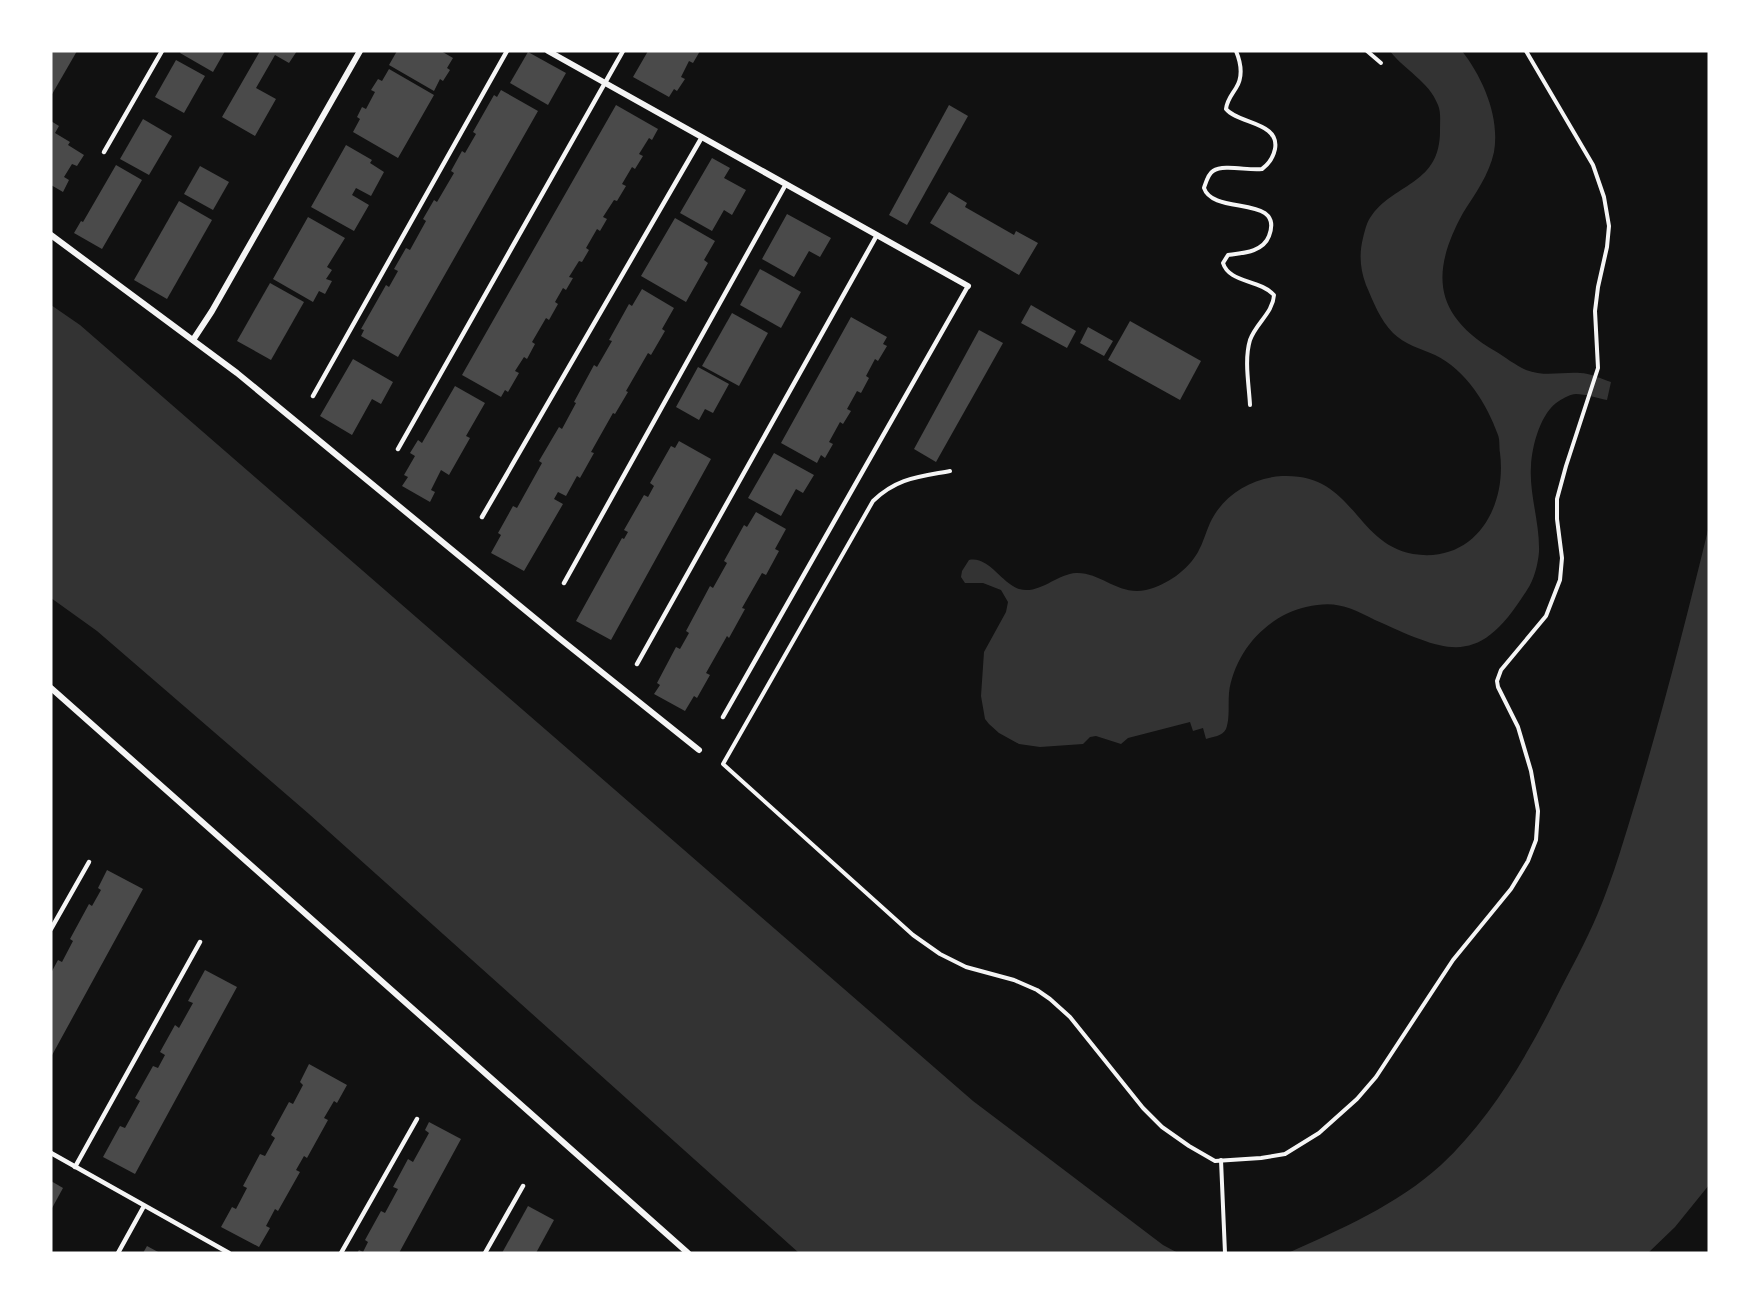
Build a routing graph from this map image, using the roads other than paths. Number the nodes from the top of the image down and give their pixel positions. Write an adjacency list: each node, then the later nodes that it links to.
1 (162, 51): 8 (lane)
2 (360, 51): 13 (street)
3 (507, 51): 14 (lane)
4 (548, 51): 6 (street)
5 (623, 51): 6 (lane)
6 (605, 83): 7 (street); 15 (lane)
7 (702, 137): 9 (street); 16 (lane)
8 (104, 152)
9 (786, 184): 11 (street); 17 (lane)
10 (51, 235): 13 (street)
11 (877, 235): 12 (street); 18 (lane)
12 (968, 286): 20 (lane)
13 (193, 340): 21 (street)
14 (313, 396)
15 (398, 449)
16 (482, 517)
17 (564, 583)
18 (638, 664)
19 (51, 688): 34 (street)
20 (723, 717)
21 (699, 750)
22 (89, 862): 23 (lane)
23 (51, 929)
24 (200, 942): 27 (lane)
25 (417, 1119): 32 (lane)
26 (51, 1153): 27 (lane)
27 (75, 1167): 29 (lane)
28 (523, 1186): 33 (lane)
29 (144, 1206): 30 (lane); 31 (lane)
30 (118, 1253)
31 (229, 1253)
32 (341, 1253)
33 (485, 1253)
34 (688, 1253)

